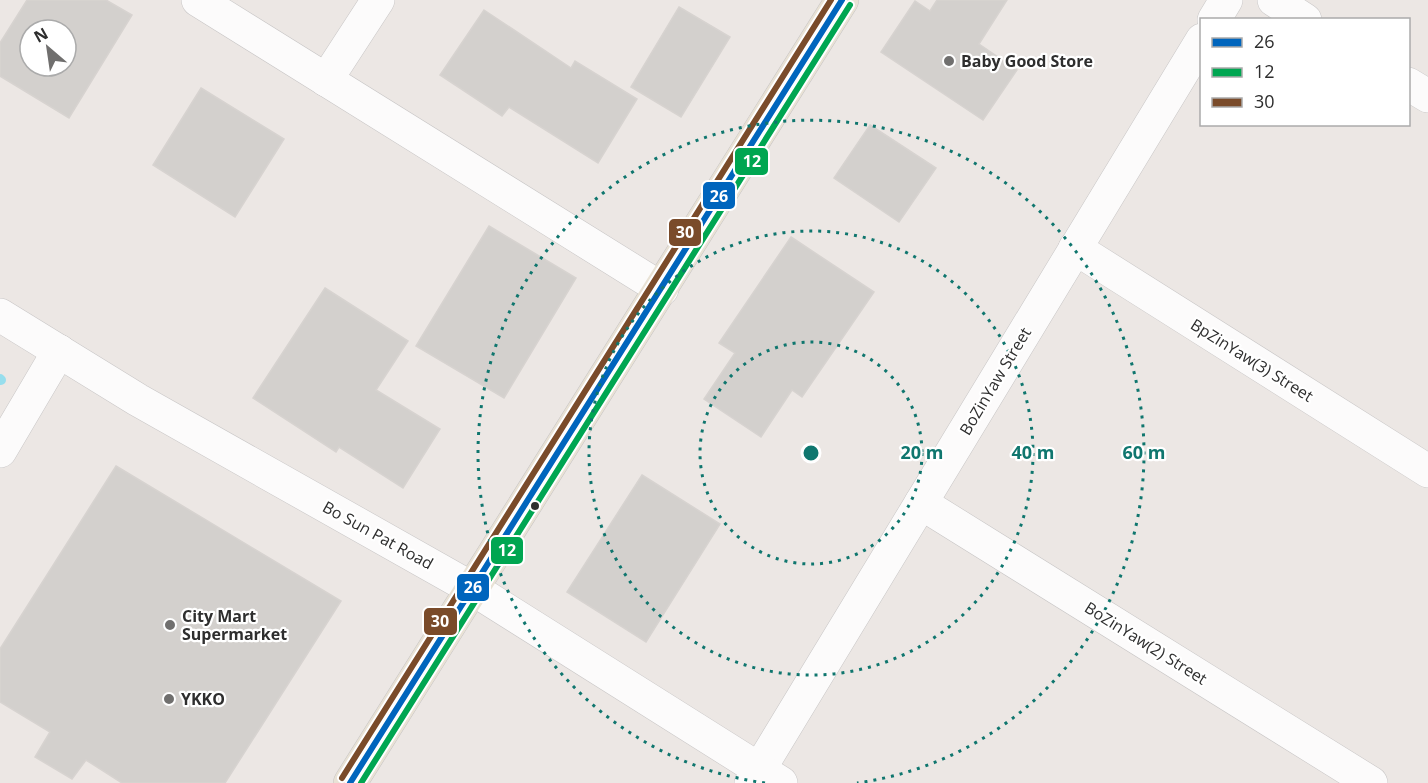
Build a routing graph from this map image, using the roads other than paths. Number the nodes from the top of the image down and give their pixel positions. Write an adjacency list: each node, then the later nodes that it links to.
1 (198, 0): 9 (street)
2 (378, 0): 9 (street)
3 (842, 0): 13 (main road)
4 (1226, 0): 6 (street)
5 (1274, 0): 7 (street)
6 (1215, 18)
7 (1302, 18)
8 (1200, 43): 12 (street, BoZinYaw Street)
9 (326, 80): 13 (street)
10 (1410, 85): 11 (street)
11 (1428, 96)
12 (1076, 248): 17 (street, BpZinYaw(3) Street); 18 (street, BoZinYaw Street)
13 (662, 289): 19 (main road)
14 (0, 315): 15 (street, Bo Sun Pat Road)
15 (59, 351): 16 (street); 19 (street, Bo Sun Pat Road)
16 (3, 440)
17 (1428, 471)
18 (921, 503): 20 (street, BoZinYaw Street); 22 (street, BoZinYaw(2) Street)
19 (473, 589): 20 (street, Bo Sun Pat Road); 21 (main road)
20 (764, 778)
21 (350, 783)
22 (1371, 783)

